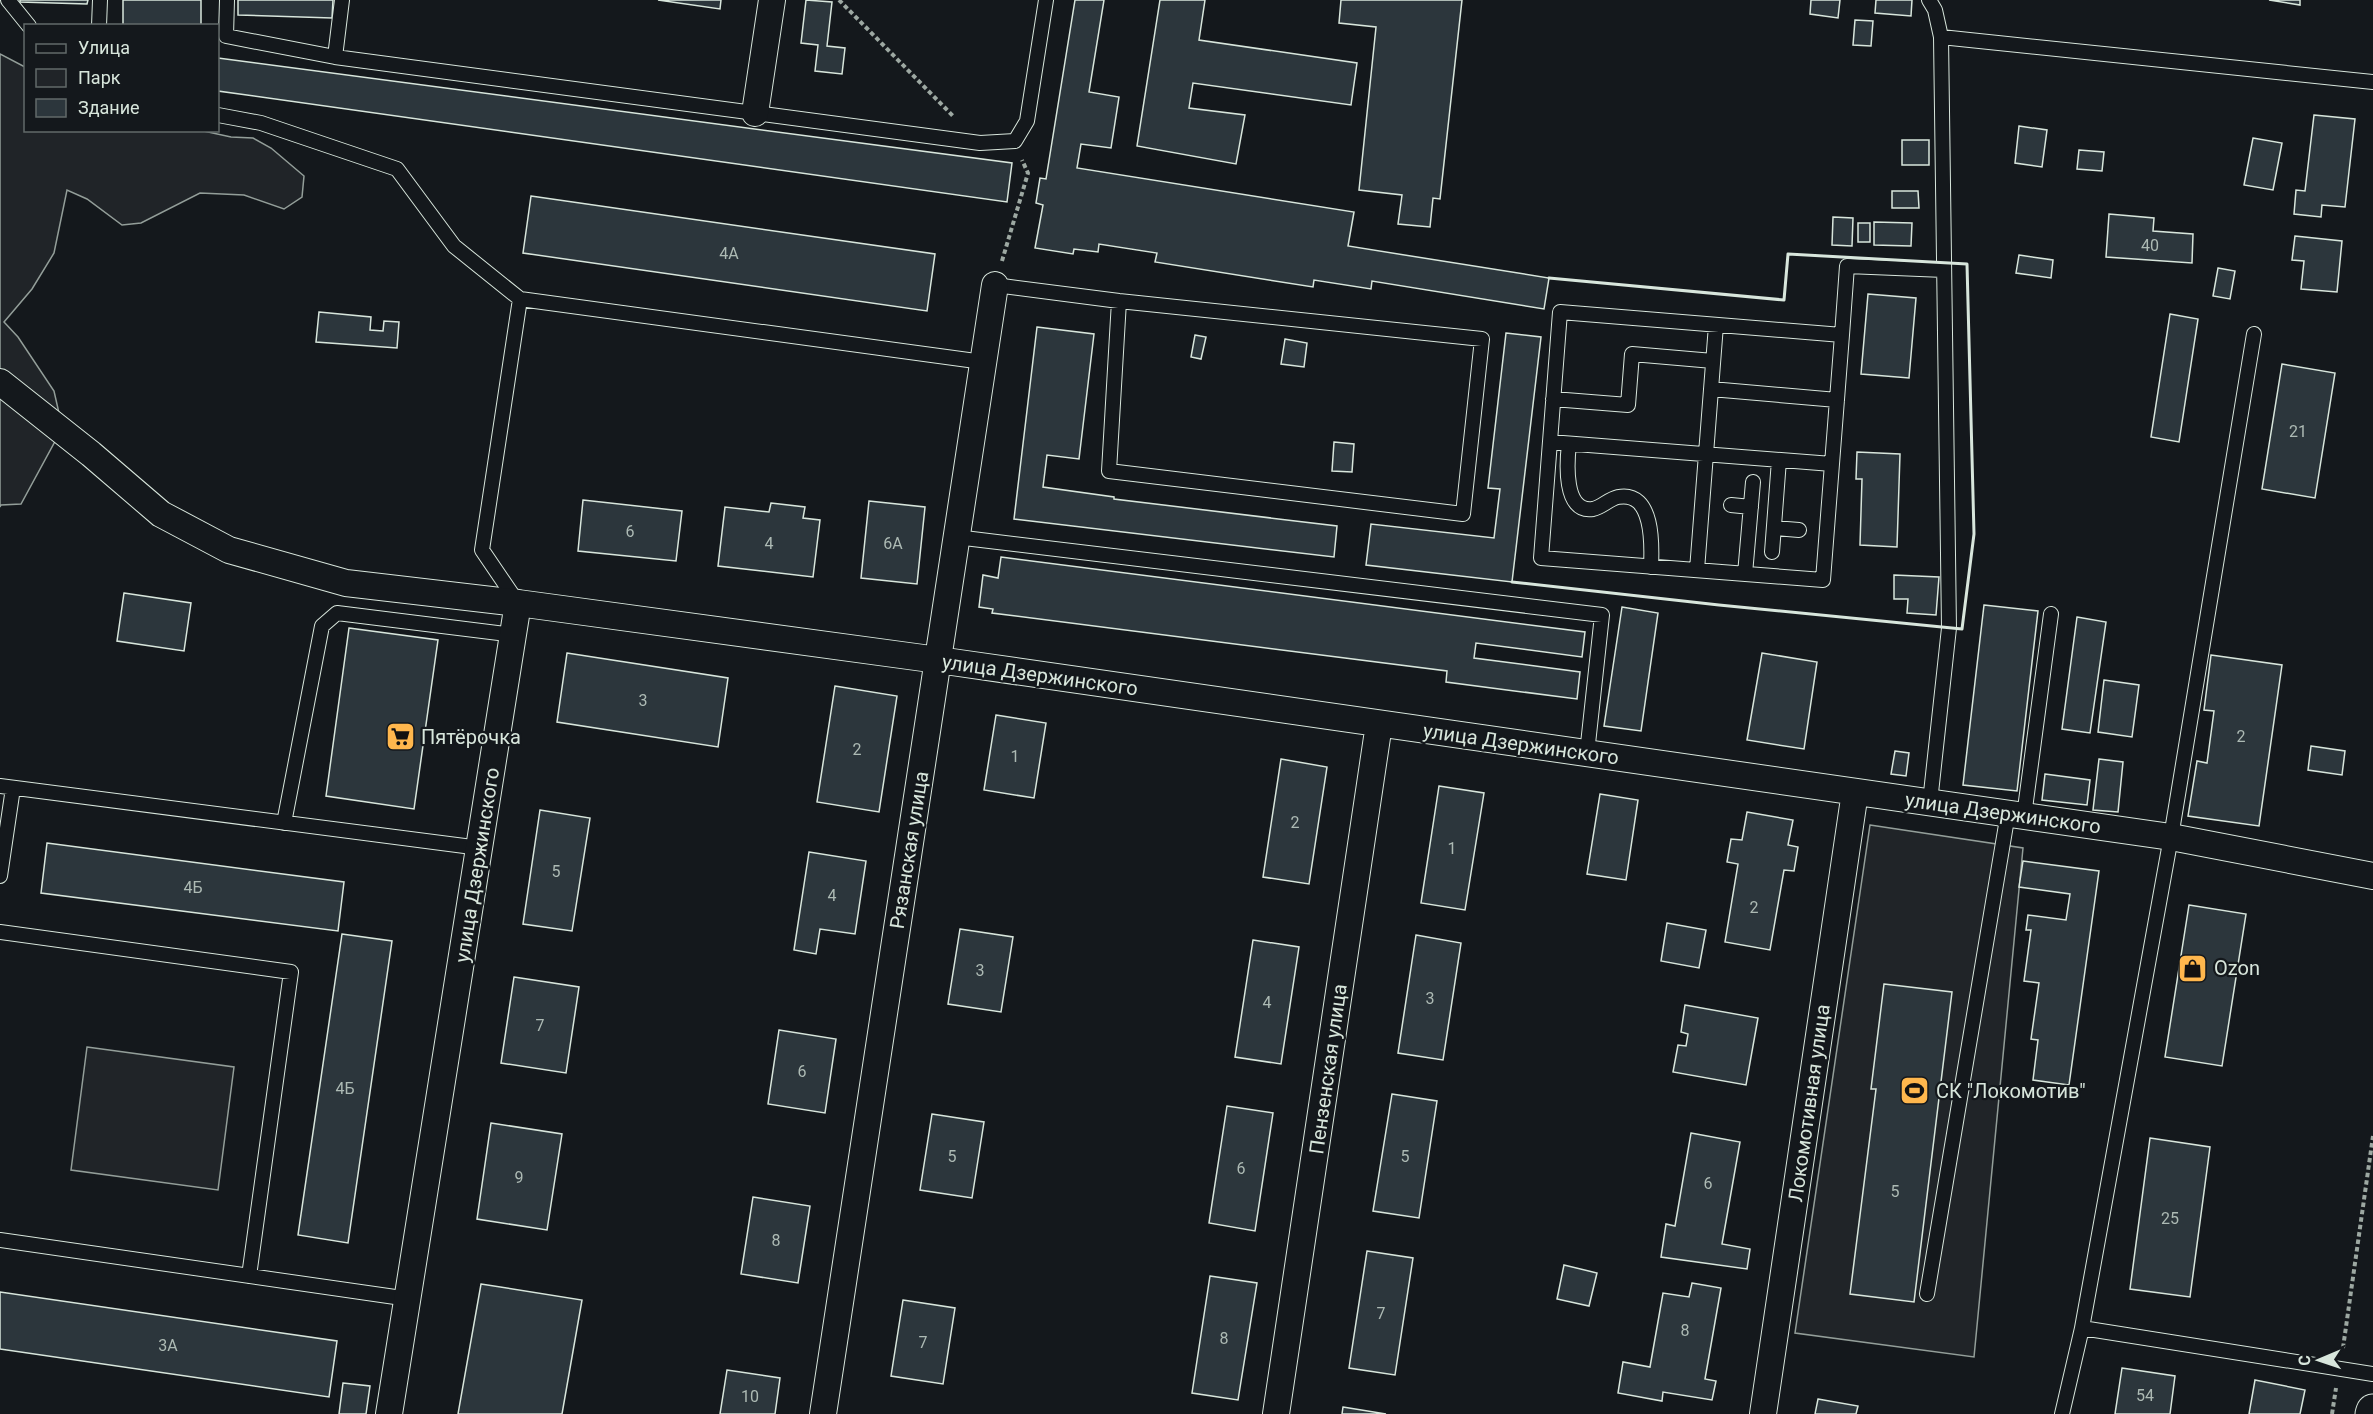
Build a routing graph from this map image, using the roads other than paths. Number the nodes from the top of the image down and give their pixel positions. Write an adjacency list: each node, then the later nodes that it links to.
1 (8, 0): 8 (lane)
2 (100, 0): 9 (lane)
3 (227, 0): 11 (lane)
4 (342, 0): 11 (lane)
5 (772, 0): 13 (street)
6 (1046, 0): 13 (lane)
7 (1929, 0): 10 (lane)
8 (27, 24)
9 (99, 24)
10 (1941, 37): 12 (lane); 15 (lane)
11 (335, 57): 13 (lane)
12 (2373, 82)
13 (755, 113)
14 (219, 115): 17 (lane)
15 (1944, 270): 20 (lane); 51 (lane)
16 (995, 285): 18 (lane); 23 (street, Рязанская улица)
17 (520, 299): 23 (lane); 43 (lane)
18 (1119, 301): 18 (lane)
19 (1716, 325): 20 (lane); 22 (lane); 26 (lane)
20 (1842, 334): 27 (lane)
21 (2254, 334): 54 (lane)
22 (1713, 361): 25 (lane); 26 (lane)
23 (983, 362): 38 (street, Рязанская улица)
24 (0, 382): 43 (street)
25 (1711, 389): 27 (lane); 30 (lane)
26 (1553, 399): 28 (lane)
27 (1837, 399): 32 (lane)
28 (1550, 442): 29 (lane); 40 (lane)
29 (1569, 444): 30 (lane); 40 (lane)
30 (1706, 455): 31 (lane); 41 (lane)
31 (1779, 460): 32 (lane); 36 (lane)
32 (1832, 465): 42 (lane)
33 (1753, 482): 35 (lane)
34 (1731, 505): 35 (lane)
35 (1751, 507): 42 (lane)
36 (1774, 528): 37 (lane); 39 (lane)
37 (1799, 530)
38 (956, 537): 46 (street, Рязанская улица); 48 (lane)
39 (1772, 552)
40 (1651, 567): 41 (lane)
41 (1697, 570): 42 (lane)
42 (1745, 574)
43 (518, 603): 45 (street, улица Дзержинского); 46 (street, улица Дзержинского)
44 (2051, 614): 52 (lane)
45 (513, 635): 53 (lane); 55 (street, улица Дзержинского)
46 (938, 660): 47 (street, улица Дзержинского); 66 (street, Рязанская улица)
47 (1379, 723): 48 (street, улица Дзержинского); 67 (street, Пензенская улица)
48 (1587, 753): 50 (street, улица Дзержинского)
49 (6, 787): 53 (lane); 56 (lane)
50 (1855, 792): 51 (street, улица Дзержинского); 68 (street, Локомотивная улица)
51 (1930, 802): 52 (street, улица Дзержинского)
52 (2016, 815): 54 (street, улица Дзержинского); 61 (lane)
53 (284, 823): 55 (lane)
54 (2170, 837): 57 (street, улица Дзержинского); 63 (lane)
55 (480, 848): 62 (street, улица Дзержинского)
56 (0, 876)
57 (2373, 876)
58 (0, 932): 60 (lane)
59 (0, 1240): 60 (lane)
60 (249, 1276): 62 (lane)
61 (1927, 1294)
62 (409, 1299): 65 (street, улица Дзержинского)
63 (2082, 1328): 64 (lane); 69 (lane)
64 (2373, 1374)
65 (389, 1414)
66 (823, 1414)
67 (1276, 1414)
68 (1763, 1414)
69 (2062, 1414)

